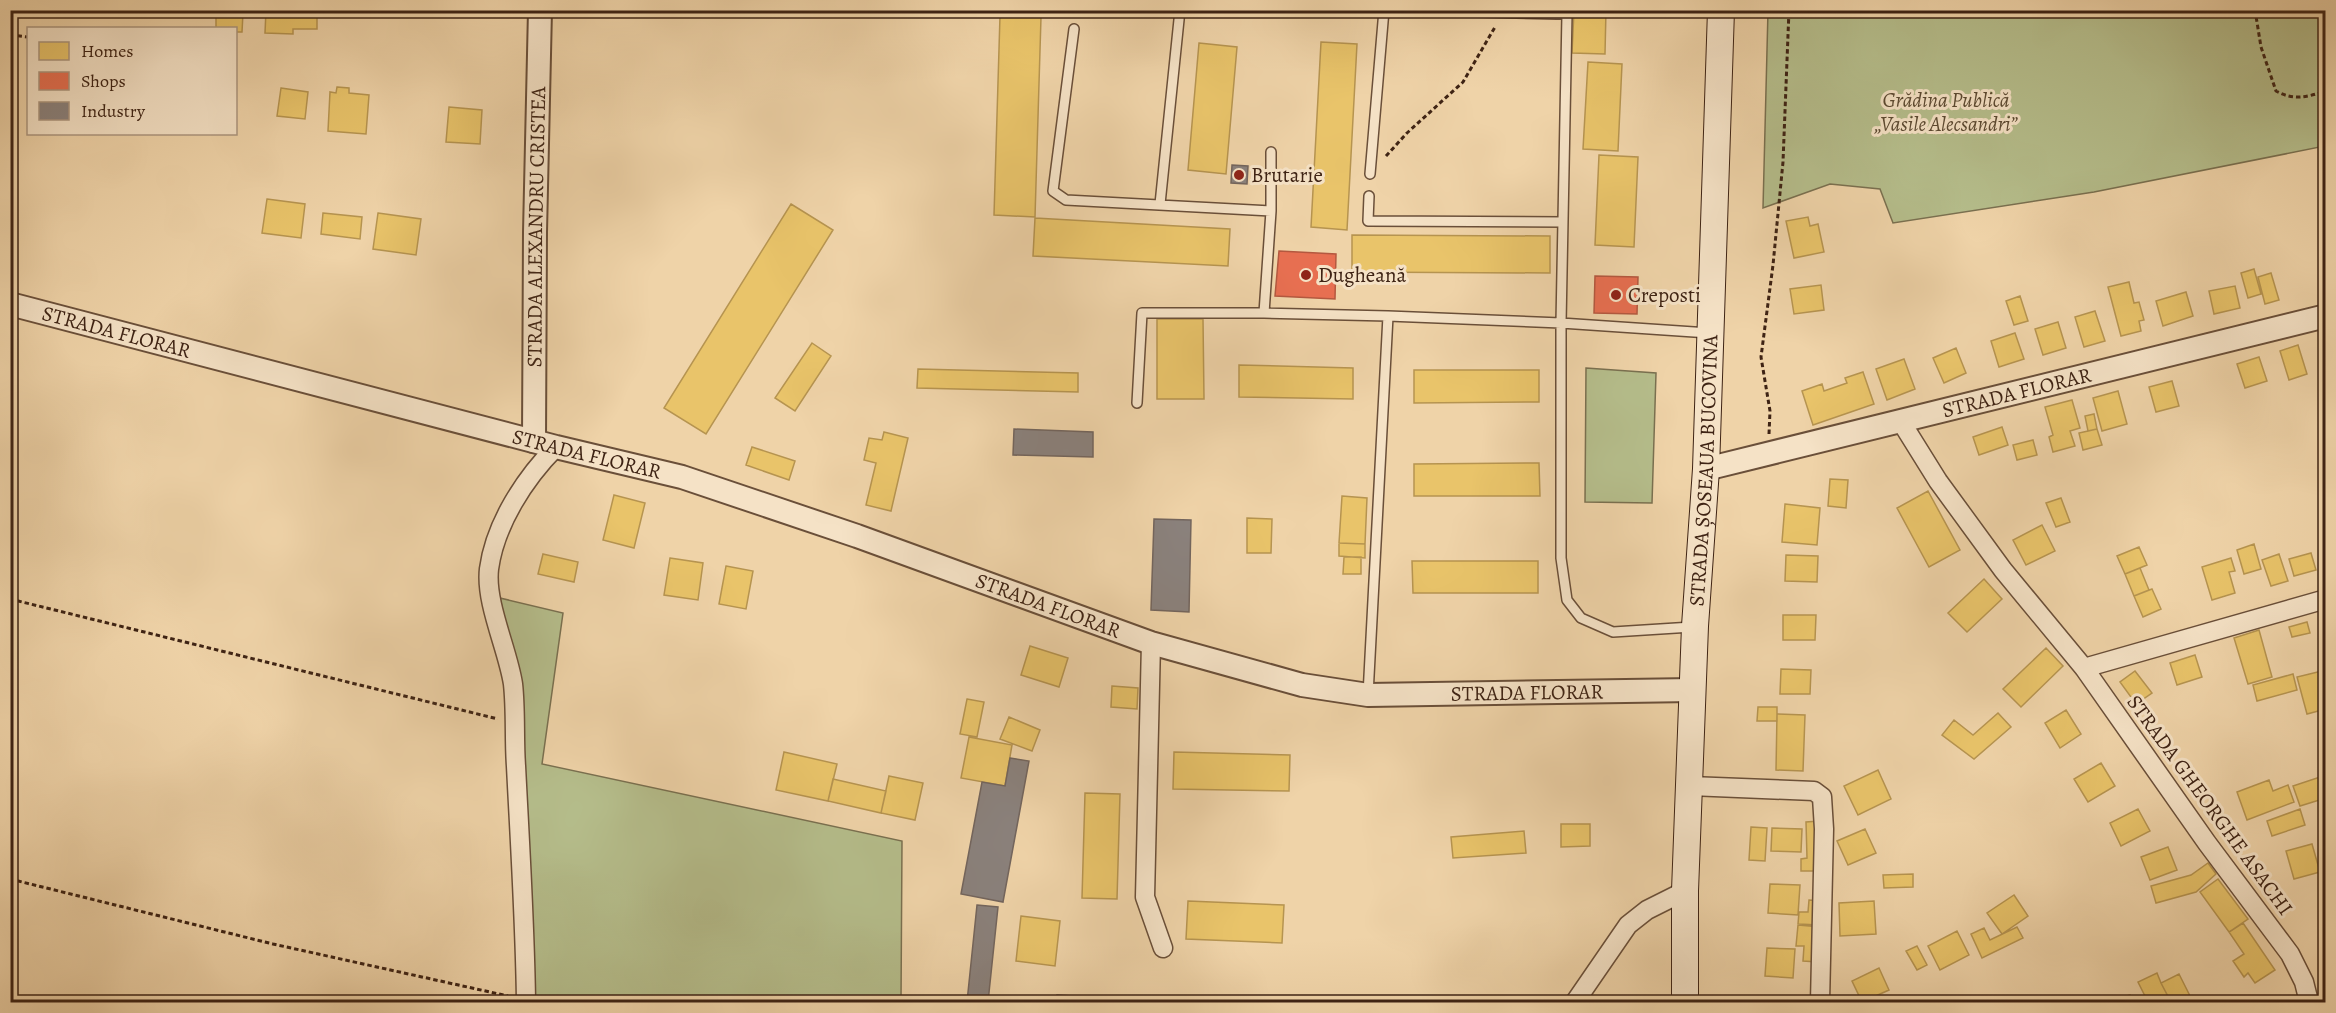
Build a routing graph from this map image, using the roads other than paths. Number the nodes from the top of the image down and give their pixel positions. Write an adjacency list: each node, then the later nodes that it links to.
1 (540, 10): 22 (street, STRADA ALEXANDRU CRISTEA)
2 (1180, 10): 11 (lane)
3 (1384, 10): 9 (lane)
4 (1399, 10): 6 (lane)
5 (1721, 10): 19 (main road, STRADA ȘOSEAUA BUCOVINA)
6 (1557, 12): 13 (lane)
7 (1074, 29): 11 (lane)
8 (1271, 152): 12 (lane)
9 (1370, 169)
10 (1369, 196): 13 (lane)
11 (1160, 204): 12 (lane)
12 (1271, 210): 15 (lane)
13 (1563, 222): 18 (lane)
14 (10, 304): 22 (street, STRADA FLORAR)
15 (1264, 313): 16 (lane); 20 (lane)
16 (1388, 316): 18 (lane); 29 (lane)
17 (2325, 316): 21 (street, STRADA FLORAR)
18 (1561, 323): 19 (lane); 25 (lane)
19 (1711, 334): 23 (main road, STRADA ȘOSEAUA BUCOVINA)
20 (1137, 403)
21 (1900, 420): 23 (street, STRADA FLORAR); 27 (street, STRADA GHEORGHE ASACHI)
22 (545, 444): 26 (street, STRADA FLORAR); 33 (street)
23 (1707, 469): 25 (main road, STRADA ȘOSEAUA BUCOVINA)
24 (2325, 599): 27 (street)
25 (1695, 626): 28 (main road, STRADA ȘOSEAUA BUCOVINA)
26 (1151, 643): 29 (street, STRADA FLORAR); 32 (street)
27 (2084, 668): 37 (street, STRADA GHEORGHE ASACHI)
28 (1693, 690): 29 (street, STRADA FLORAR); 30 (main road, STRADA ȘOSEAUA BUCOVINA)
29 (1368, 695)
30 (1690, 786): 31 (main road, STRADA ȘOSEAUA BUCOVINA); 36 (street)
31 (1685, 891): 34 (street); 35 (main road, STRADA ȘOSEAUA BUCOVINA)
32 (1163, 948)
33 (526, 1001)
34 (1575, 1002)
35 (1685, 1002)
36 (1820, 1002)
37 (2309, 1002)

